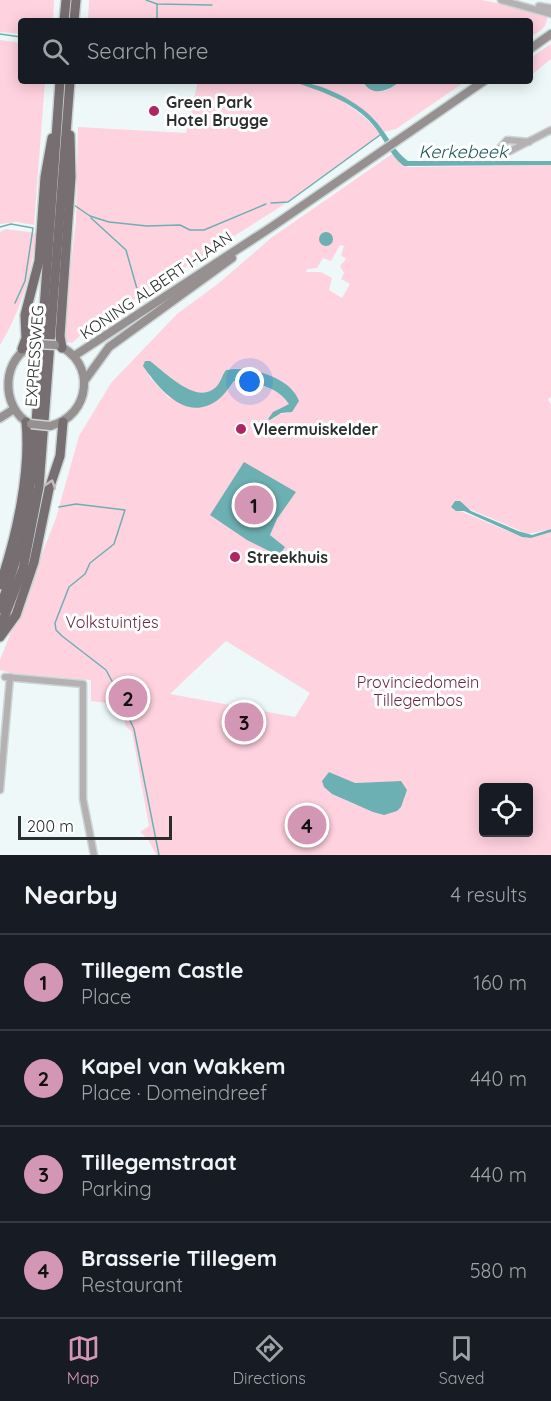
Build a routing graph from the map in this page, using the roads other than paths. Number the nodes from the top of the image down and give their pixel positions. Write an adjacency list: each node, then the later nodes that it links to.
1 (66, 0): 7 (highway)
2 (76, 0): 8 (highway)
3 (501, 0): 4 (street)
4 (529, 6): 5 (street); 6 (street)
5 (551, 8)
6 (551, 14)
7 (64, 18)
8 (74, 18)
9 (551, 34): 10 (main road)
10 (533, 47)
11 (60, 84): 15 (highway, EXPRESSWEG)
12 (70, 84): 14 (highway, EXPRESSWEG)
13 (480, 84): 18 (main road, KONING ALBERT I-LAAN)
14 (68, 105): 19 (highway); 30 (highway, EXPRESSWEG)
15 (57, 116): 20 (highway); 29 (highway, EXPRESSWEG)
16 (551, 129): 17 (street)
17 (529, 142)
18 (255, 238): 21 (main road, KONING ALBERT I-LAAN); 22 (main road, KONING ALBERT I-LAAN)
19 (59, 346): 20 (main road, bridge); 21 (main road, KONING ALBERT I-LAAN)
20 (22, 349): 23 (main road)
21 (74, 356): 22 (main road, KONING ALBERT I-LAAN)
22 (85, 380): 26 (main road, KONING ALBERT I-LAAN)
23 (1, 389): 24 (main road)
24 (11, 411): 25 (main road); 27 (main road)
25 (0, 418)
26 (63, 422): 27 (main road, bridge); 31 (highway, one-way to 26)
27 (28, 423): 28 (highway)
28 (0, 585)
29 (0, 609)
30 (0, 628)
31 (0, 637)
32 (0, 790): 33 (street)
33 (94, 855)

